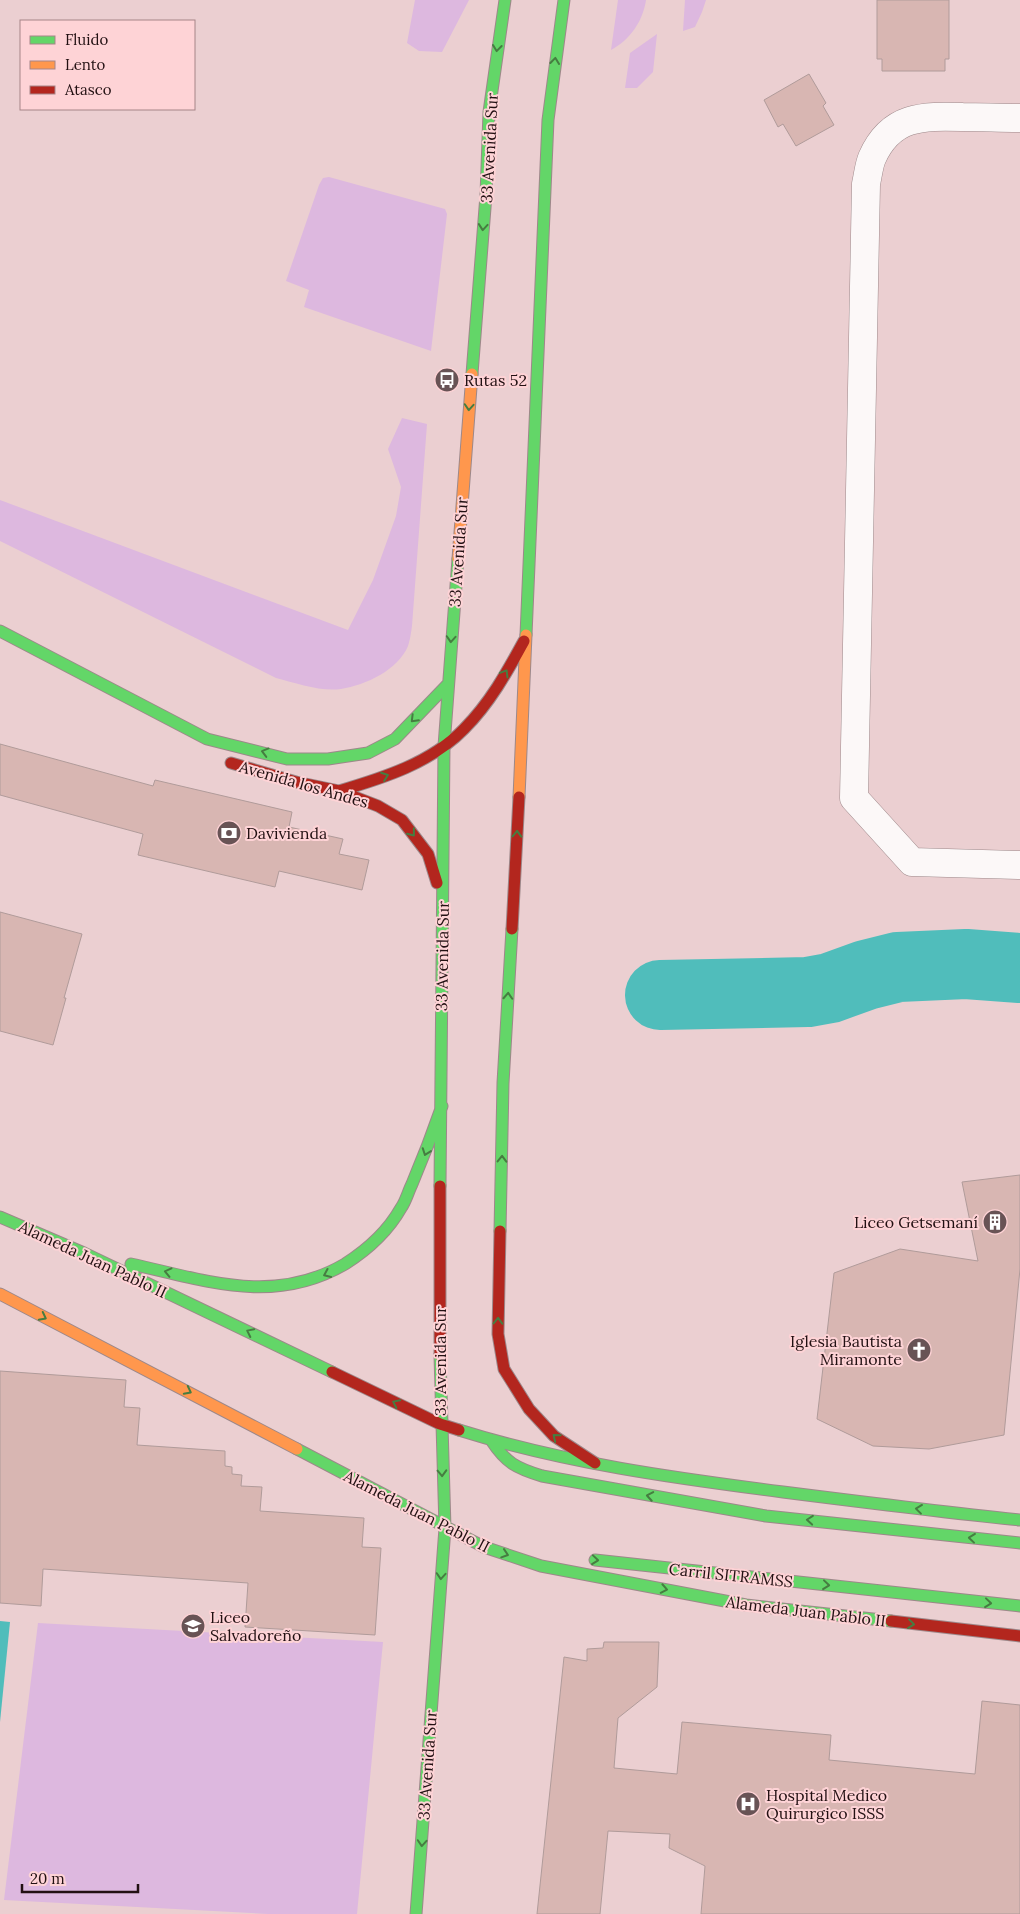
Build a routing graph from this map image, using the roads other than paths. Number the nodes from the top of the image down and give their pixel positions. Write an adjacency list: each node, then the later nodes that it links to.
1 (505, 0): 6 (street, 33 Avenida Sur, one-way to 6)
2 (564, 0): 5 (street, one-way to 2)
3 (1020, 118): 10 (street)
4 (0, 631): 7 (street, Avenida los Andes)
5 (526, 639): 8 (street, one-way to 5); 18 (street, one-way to 5)
6 (448, 684): 7 (street, Avenida los Andes, one-way to 7); 8 (street, 33 Avenida Sur)
7 (207, 739): 9 (street, Avenida los Andes)
8 (444, 746): 9 (street, one-way to 8); 11 (street, 33 Avenida Sur)
9 (339, 791): 11 (street, Avenida los Andes, one-way to 11)
10 (1020, 865)
11 (443, 903): 12 (street, 33 Avenida Sur)
12 (442, 1106): 14 (street, one-way to 14); 16 (street, 33 Avenida Sur)
13 (0, 1217): 14 (street, Alameda Juan Pablo II)
14 (84, 1253): 16 (street, Alameda Juan Pablo II, one-way to 14)
15 (0, 1294): 20 (street, Alameda Juan Pablo II, one-way to 20)
16 (440, 1424): 17 (street, Alameda Juan Pablo II); 20 (street, 33 Avenida Sur, one-way to 20)
17 (491, 1440): 18 (street, Alameda Juan Pablo II); 21 (street, one-way to 17)
18 (596, 1464): 19 (street, Alameda Juan Pablo II, one-way to 18)
19 (1020, 1520)
20 (445, 1528): 22 (street); 25 (street, Alameda Juan Pablo II, one-way to 25); 26 (street, 33 Avenida Sur, one-way to 26)
21 (1020, 1543)
22 (518, 1546)
23 (584, 1558): 24 (street, Carril SITRAMSS, one-way to 24)
24 (1020, 1606)
25 (1020, 1636)
26 (416, 1914)

